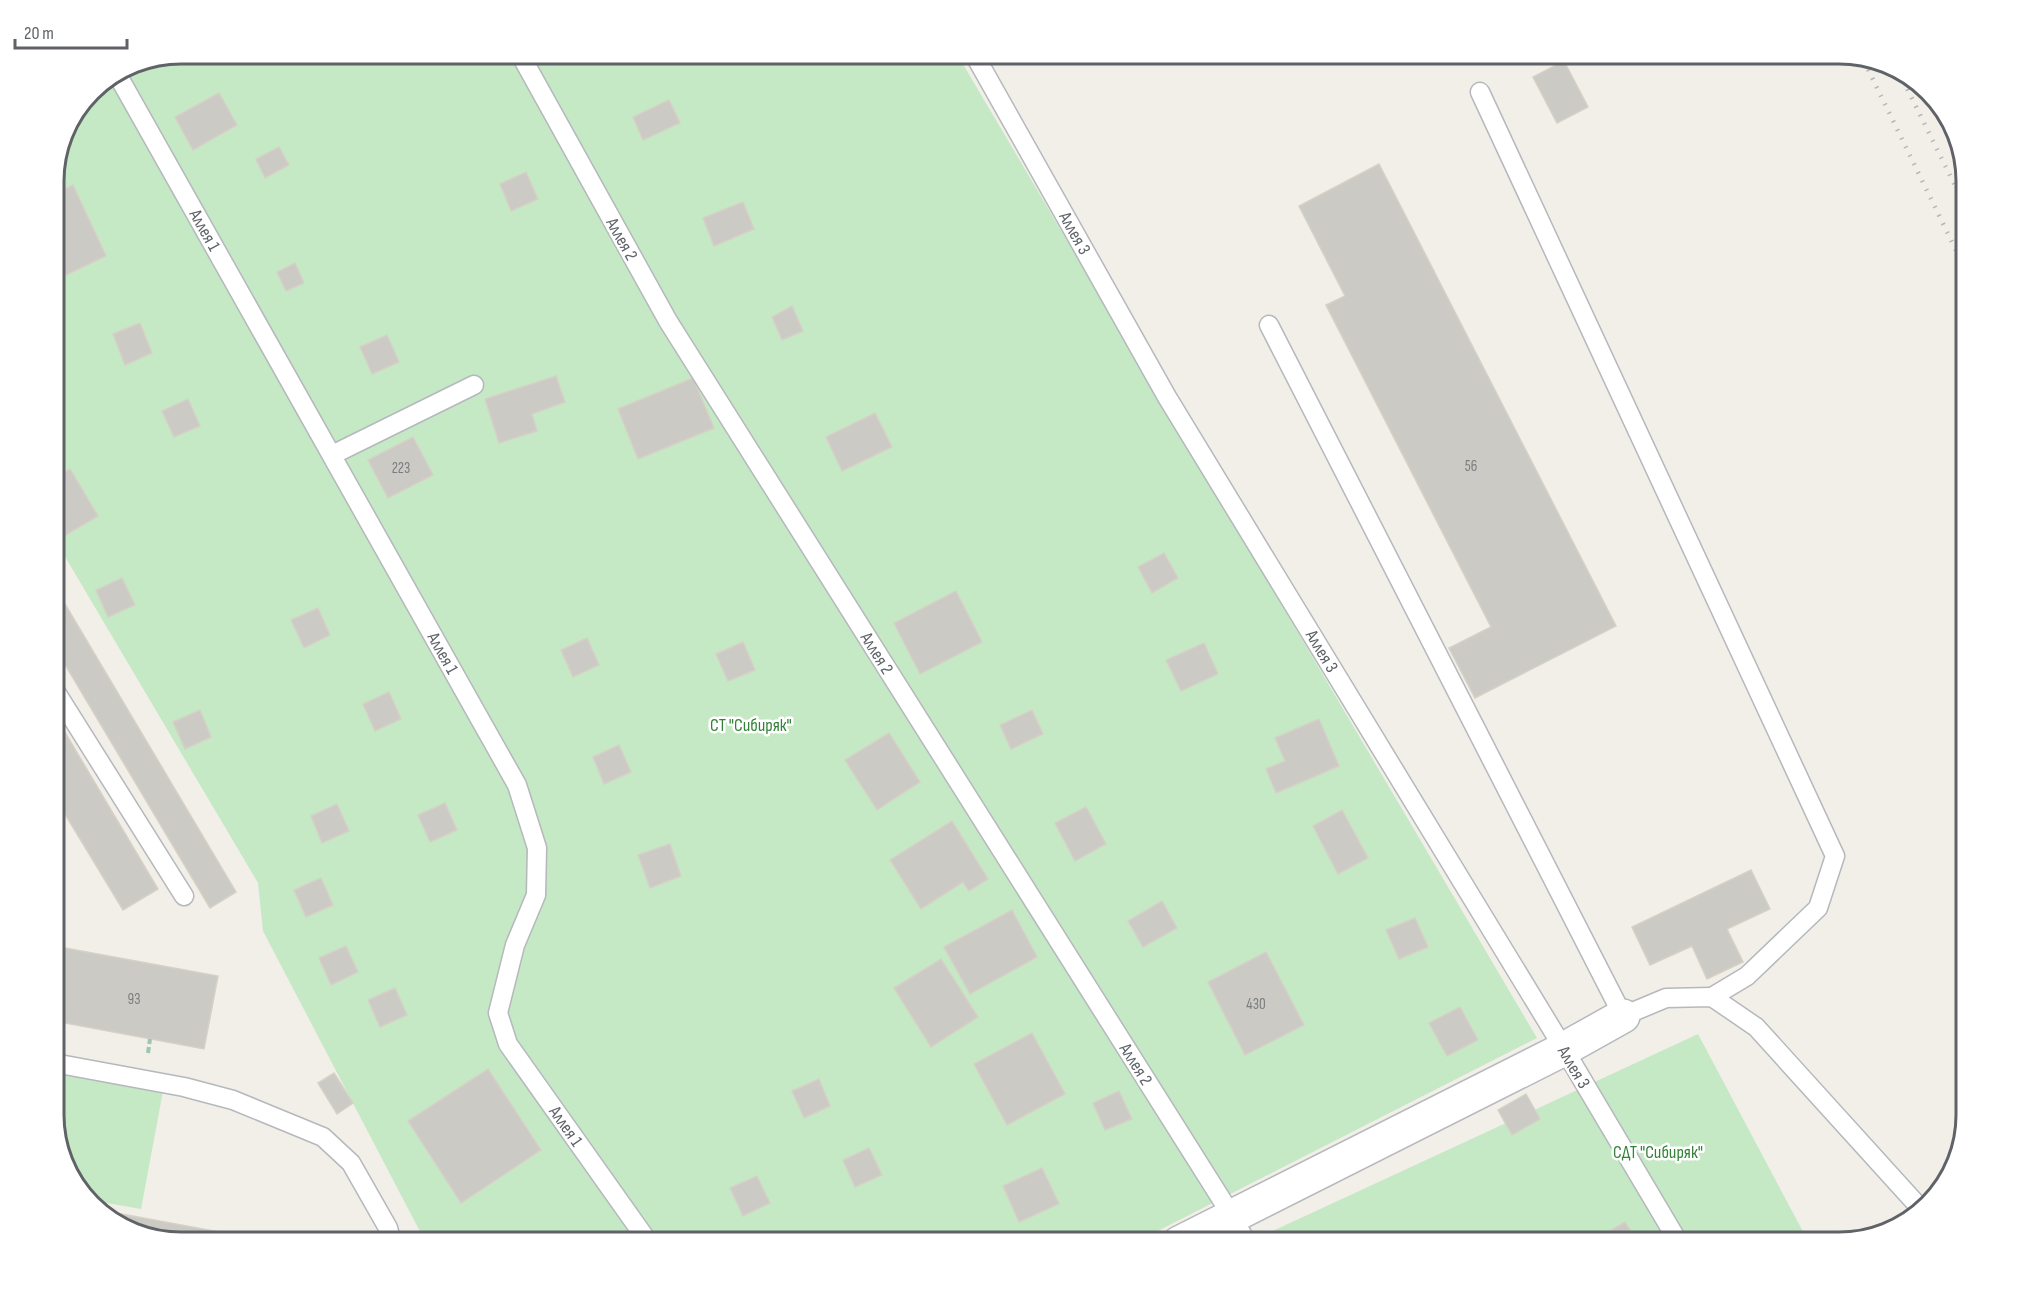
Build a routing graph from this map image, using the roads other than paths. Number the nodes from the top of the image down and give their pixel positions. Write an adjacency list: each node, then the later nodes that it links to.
1 (526, 65): 15 (lane, Аллея 2)
2 (980, 65): 12 (lane, Аллея 3)
3 (121, 81): 7 (lane, Аллея 1)
4 (1480, 92): 10 (lane)
5 (1269, 325): 11 (lane)
6 (474, 385): 7 (lane)
7 (332, 455): 17 (lane, Аллея 1)
8 (65, 707): 9 (lane)
9 (184, 896)
10 (1712, 997): 11 (lane); 14 (lane)
11 (1623, 1016): 12 (street)
12 (1564, 1049): 15 (street); 18 (lane, Аллея 3)
13 (65, 1065): 16 (lane)
14 (1917, 1204)
15 (1239, 1230)
16 (389, 1232)
17 (641, 1232)
18 (1673, 1232)

